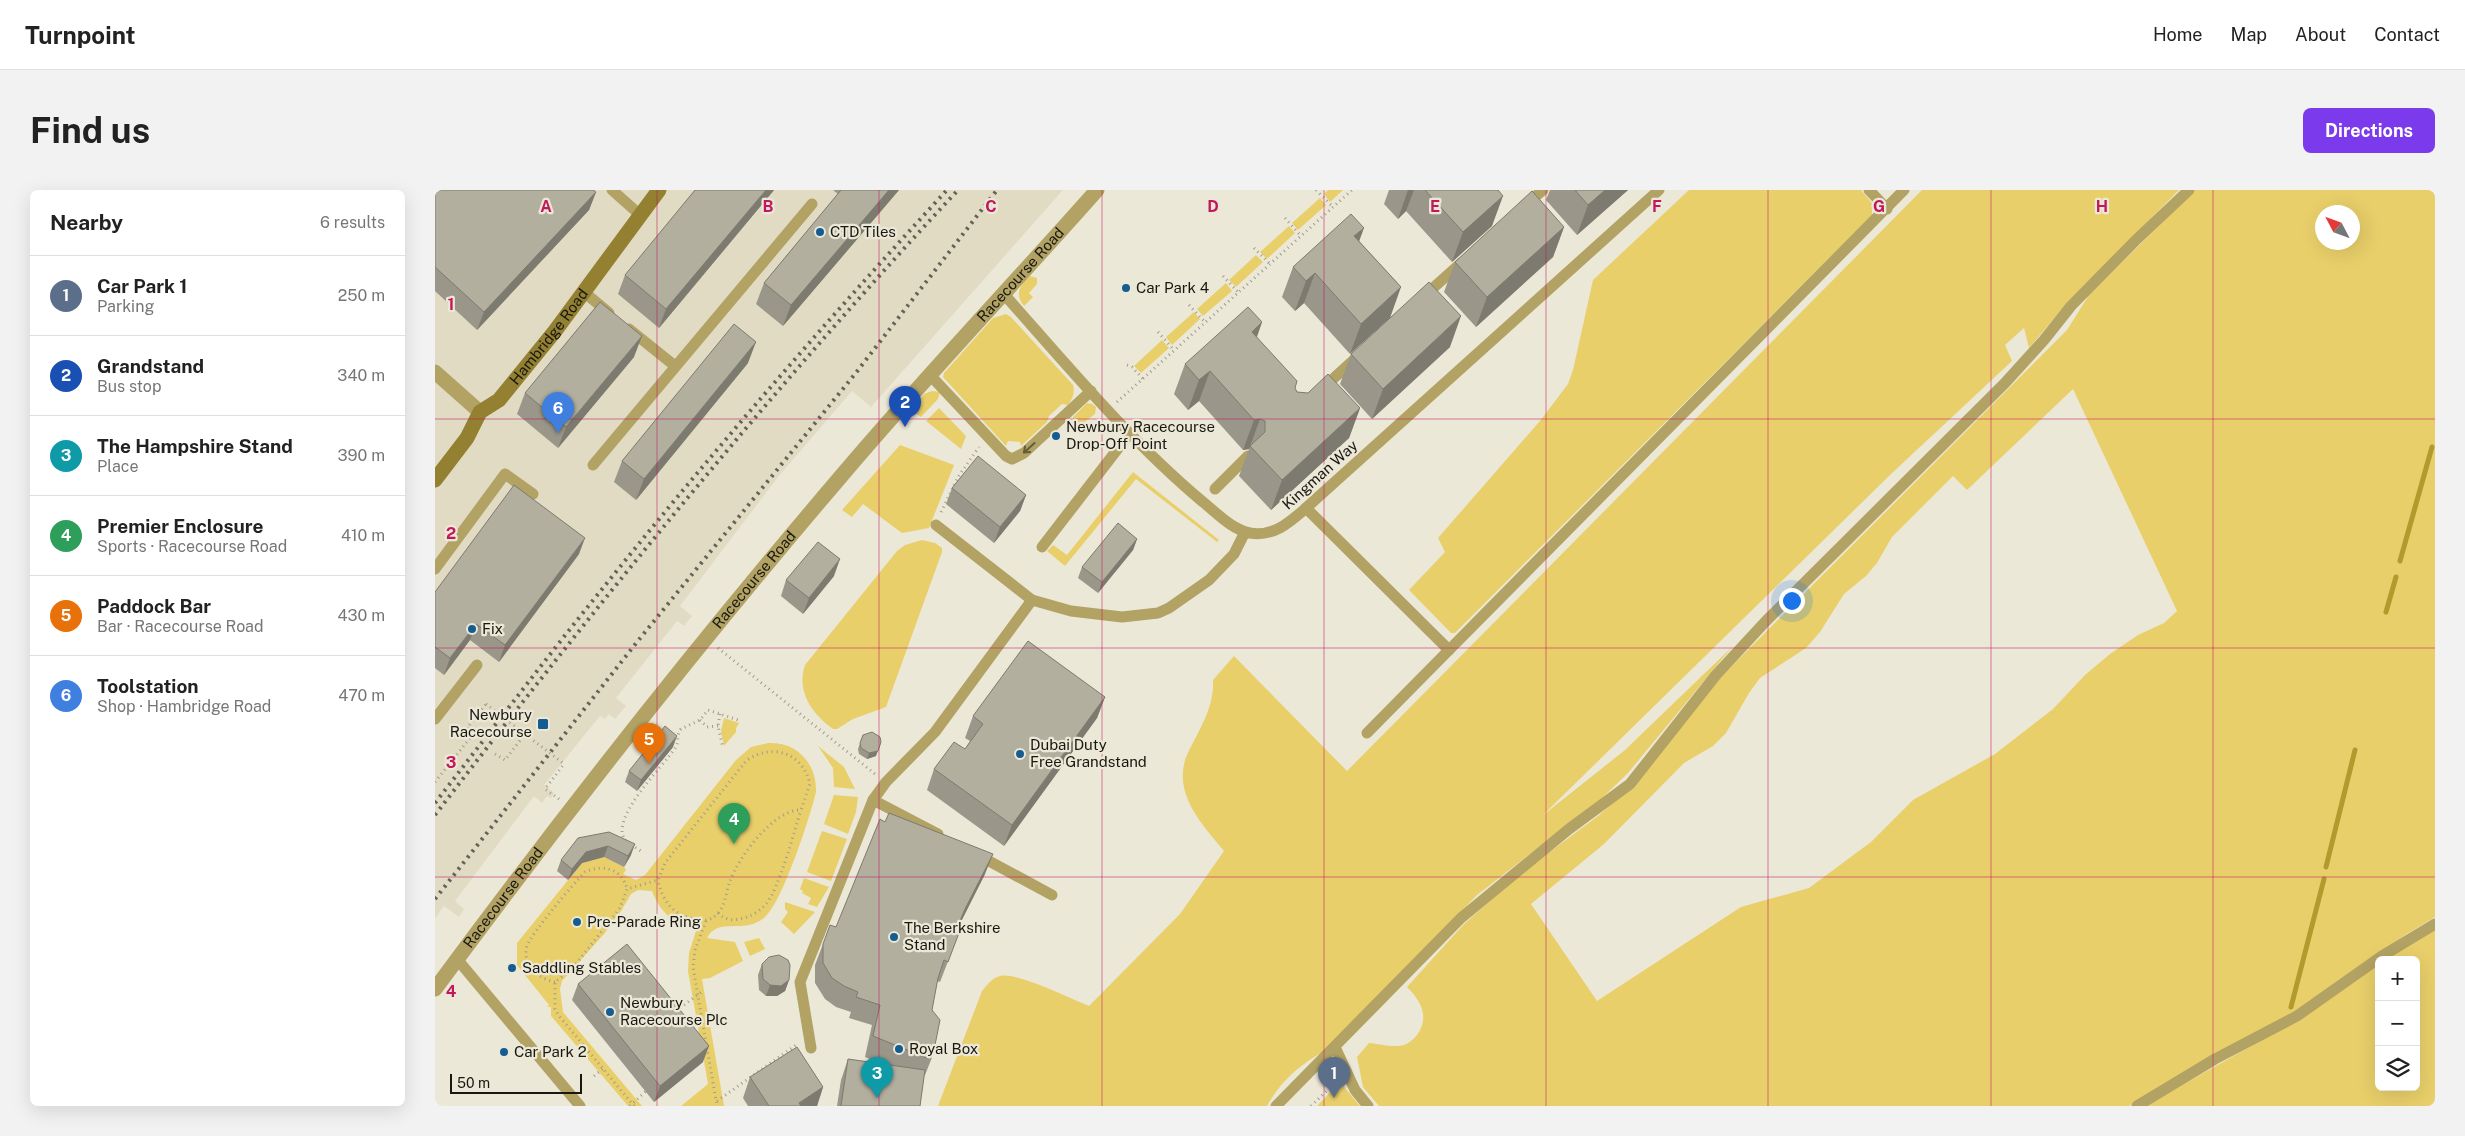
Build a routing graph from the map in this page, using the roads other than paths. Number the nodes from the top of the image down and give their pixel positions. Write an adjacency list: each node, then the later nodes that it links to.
1 (612, 190): 12 (lane)
2 (659, 190): 12 (main road, Hambridge Road)
3 (1097, 190): 15 (street, Racecourse Road)
4 (1543, 190): 11 (lane)
5 (1659, 190): 30 (lane, Kingman Way)
6 (1869, 190): 10 (lane)
7 (1905, 190): 10 (lane)
8 (2189, 190): 48 (lane)
9 (812, 204): 18 (lane)
10 (1887, 209): 36 (lane)
11 (1518, 211)
12 (639, 214): 14 (main road, Hambridge Road)
13 (1467, 258): 16 (lane)
14 (583, 292): 18 (lane); 23 (main road, Hambridge Road)
15 (1003, 293): 20 (street, Racecourse Road); 21 (lane)
16 (1411, 308)
17 (1368, 347): 22 (lane)
18 (675, 366): 26 (lane)
19 (435, 372): 23 (street)
20 (930, 375): 21 (lane, one-way to 20); 45 (street, Racecourse Road)
21 (1091, 391): 24 (lane)
22 (1315, 395)
23 (480, 412): 27 (main road, Hambridge Road)
24 (1130, 433): 29 (lane); 33 (lane)
25 (1249, 456): 29 (lane)
26 (593, 465)
27 (435, 480)
28 (533, 494): 34 (lane)
29 (1210, 497): 32 (lane)
30 (1307, 508): 32 (lane, Kingman Way); 36 (lane)
31 (936, 525): 35 (lane)
32 (1245, 532): 35 (lane)
33 (1041, 547)
34 (435, 569)
35 (1032, 600): 40 (lane)
36 (1449, 650): 39 (lane)
37 (477, 665): 38 (lane)
38 (435, 719)
39 (1367, 733)
40 (873, 800): 41 (lane); 47 (lane)
41 (950, 840)
42 (967, 850): 43 (lane)
43 (1052, 895)
44 (2435, 924): 52 (lane)
45 (457, 959): 46 (street, Racecourse Road); 49 (lane)
46 (435, 989)
47 (810, 1042)
48 (1335, 1047): 50 (lane); 51 (lane)
49 (580, 1106)
50 (1276, 1106)
51 (1368, 1106)
52 (2137, 1106)

